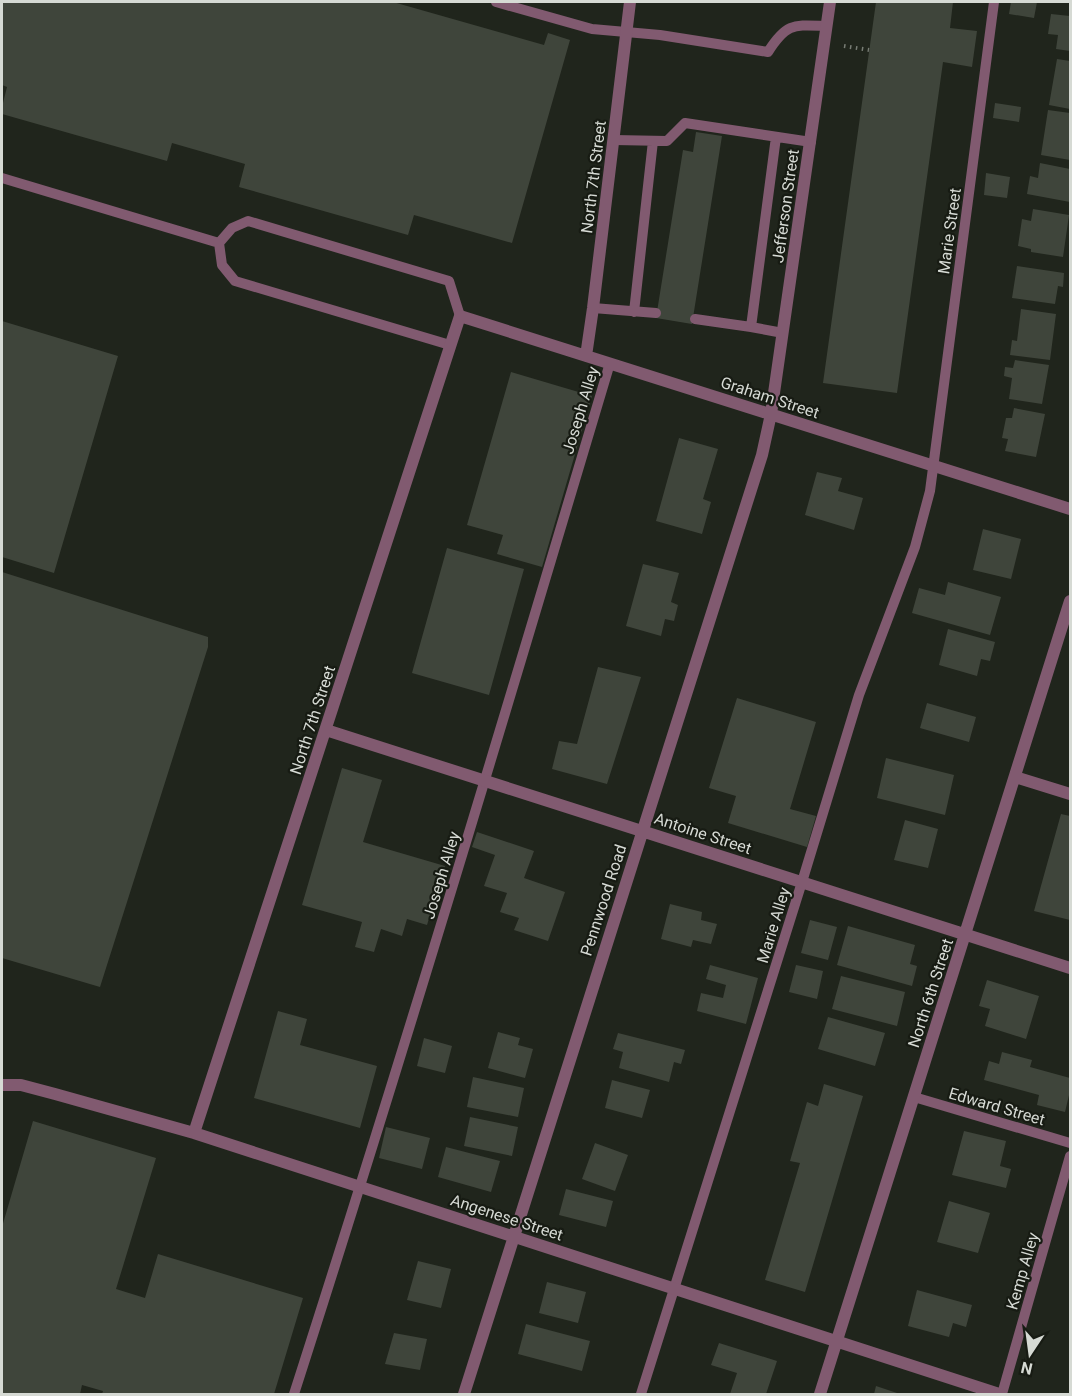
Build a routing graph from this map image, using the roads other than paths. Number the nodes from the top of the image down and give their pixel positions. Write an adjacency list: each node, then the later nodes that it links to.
1 (496, 2): 6 (lane)
2 (630, 2): 6 (street, North 7th Street)
3 (830, 2): 5 (street, Jefferson Street)
4 (994, 2): 24 (lane, Marie Street)
5 (827, 26): 6 (lane); 10 (street, Jefferson Street)
6 (627, 33): 8 (street, North 7th Street)
7 (776, 137): 9 (lane); 10 (lane); 18 (lane)
8 (614, 140): 9 (lane); 13 (street, North 7th Street)
9 (653, 141): 14 (lane)
10 (811, 142): 19 (street, Jefferson Street)
11 (2, 178): 12 (lane)
12 (219, 243): 16 (lane); 20 (lane)
13 (593, 308): 14 (lane); 21 (street, North 7th Street)
14 (634, 312): 15 (lane)
15 (656, 314)
16 (460, 316): 20 (street, North 7th Street); 21 (street, Graham Street)
17 (695, 319): 18 (lane)
18 (751, 327): 19 (lane)
19 (783, 333): 23 (street, Jefferson Street)
20 (450, 345): 27 (street, North 7th Street)
21 (586, 356): 22 (street, Graham Street)
22 (610, 363): 23 (street, Graham Street); 29 (lane, Joseph Alley)
23 (771, 414): 24 (street, Graham Street); 31 (street, Pennwood Road)
24 (932, 465): 25 (street, Graham Street); 32 (lane, Marie Alley)
25 (1071, 509)
26 (1071, 602): 28 (street, North 6th Street)
27 (326, 730): 29 (street, Antoine Street); 37 (street, North 7th Street)
28 (1015, 777): 30 (street); 33 (street, North 6th Street)
29 (485, 781): 31 (street, Antoine Street); 40 (lane, Joseph Alley)
30 (1071, 794)
31 (643, 831): 32 (street, Antoine Street); 41 (street, Pennwood Road)
32 (802, 882): 33 (street, Antoine Street); 42 (lane, Marie Alley)
33 (966, 934): 34 (street, Antoine Street); 36 (street, North 6th Street)
34 (1071, 968)
35 (2, 1085): 37 (street, Angenese Street)
36 (914, 1097): 38 (lane, Edward Street); 43 (street, North 6th Street)
37 (194, 1133): 40 (street, Angenese Street)
38 (1071, 1143)
39 (1071, 1156): 48 (lane, Kemp Alley)
40 (361, 1187): 41 (street, Angenese Street); 44 (lane, Joseph Alley)
41 (513, 1236): 42 (street, Angenese Street); 45 (street, Pennwood Road)
42 (675, 1289): 43 (street, Angenese Street); 46 (lane, Marie Alley)
43 (837, 1342): 47 (street, North 6th Street); 48 (street, Angenese Street)
44 (294, 1395)
45 (464, 1395)
46 (641, 1395)
47 (820, 1395)
48 (1001, 1395)

